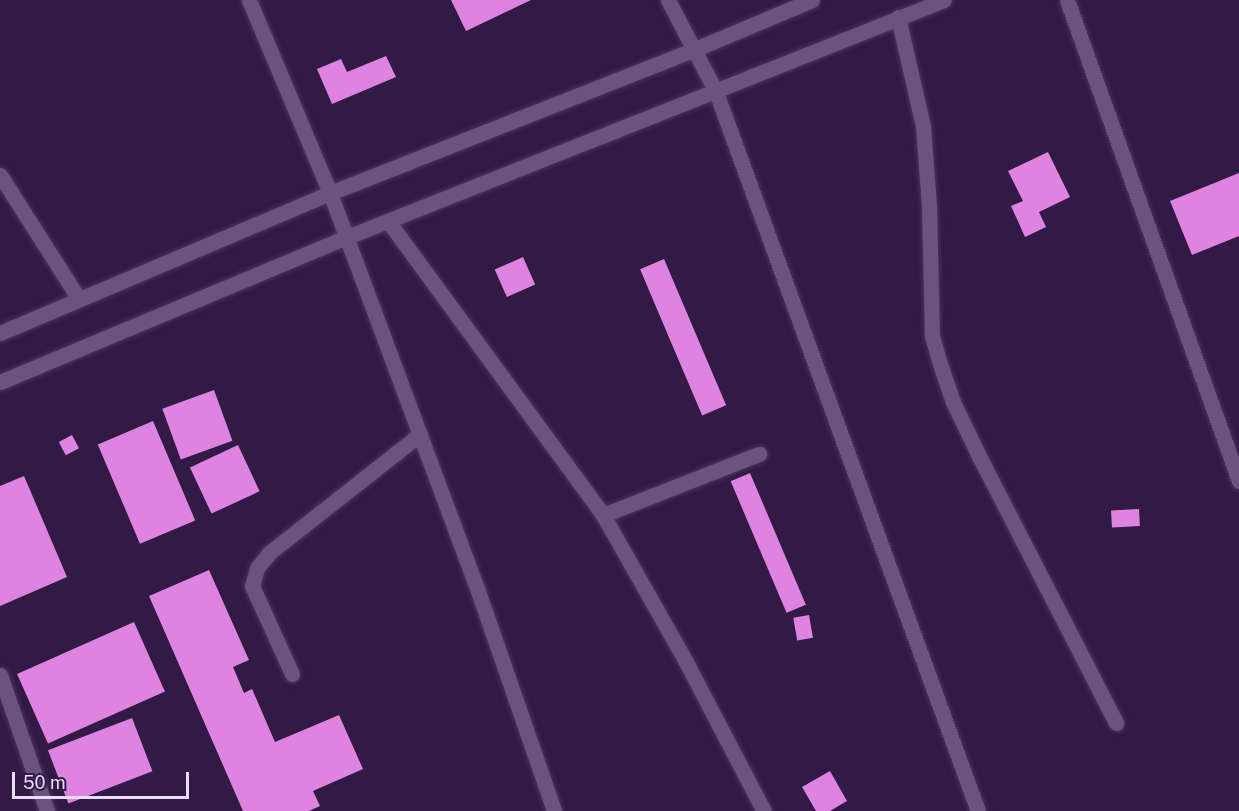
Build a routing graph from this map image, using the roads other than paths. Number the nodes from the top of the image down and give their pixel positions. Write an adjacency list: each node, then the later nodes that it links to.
1 (249, 0): 10 (street)
2 (668, 0): 7 (street)
3 (812, 0): 7 (street)
4 (944, 0): 6 (street)
5 (1067, 0): 18 (street)
6 (898, 17): 8 (street); 22 (street)
7 (693, 50): 8 (street); 10 (street)
8 (717, 92): 11 (street); 26 (street)
9 (0, 175): 13 (street)
10 (330, 193): 12 (street); 13 (street)
11 (388, 221): 12 (street); 19 (street)
12 (347, 237): 15 (street); 16 (street)
13 (79, 299): 14 (street)
14 (0, 333)
15 (0, 382)
16 (420, 434): 20 (street); 24 (street)
17 (759, 454): 19 (street)
18 (1239, 481)
19 (603, 515): 25 (street)
20 (292, 674)
21 (0, 675): 23 (street)
22 (1116, 723)
23 (47, 811)
24 (554, 811)
25 (764, 811)
26 (978, 811)

